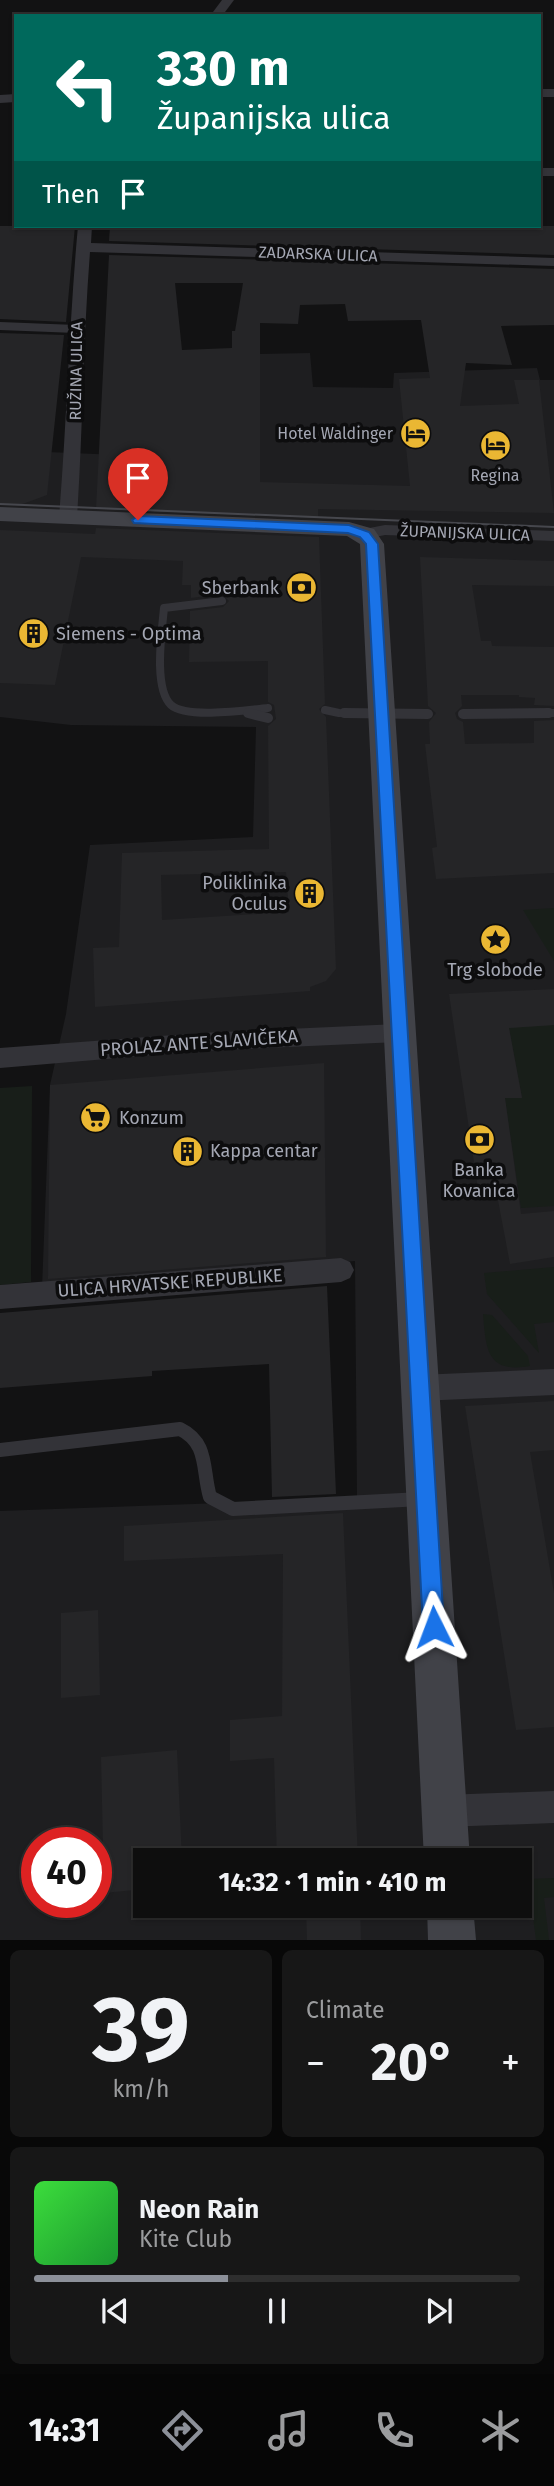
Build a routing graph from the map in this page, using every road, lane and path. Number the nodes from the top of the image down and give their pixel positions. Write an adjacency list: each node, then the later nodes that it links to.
1 (85, 228): 2 (street, RUŽINA ULICA)
2 (83, 247): 3 (street, ZADARSKA ULICA); 5 (street, RUŽINA ULICA)
3 (554, 262)
4 (0, 326): 5 (lane)
5 (76, 329): 7 (street, RUŽINA ULICA)
6 (0, 514): 7 (street, ŽUPANIJSKA ULICA)
7 (68, 517): 8 (street, ŽUPANIJSKA ULICA)
8 (365, 534): 9 (street, ŽUPANIJSKA ULICA); 14 (street)
9 (554, 536)
10 (222, 601): 11 (lane)
11 (268, 713)
12 (554, 713): 16 (lane)
13 (326, 714): 14 (lane)
14 (380, 714): 15 (lane); 17 (street)
15 (428, 714)
16 (463, 714)
17 (398, 1033): 18 (street, PROLAZ ANTE SLAVIČEKA); 22 (street)
18 (0, 1058)
19 (341, 1270): 20 (street, ULICA HRVATSKE REPUBLIKE)
20 (0, 1297)
21 (554, 1382): 22 (street)
22 (419, 1388): 24 (street)
23 (0, 1450): 24 (lane)
24 (426, 1499): 26 (street)
25 (554, 1807): 26 (street)
26 (444, 1811): 27 (street)
27 (446, 1848)
28 (451, 1918): 29 (street)
29 (452, 1940)

